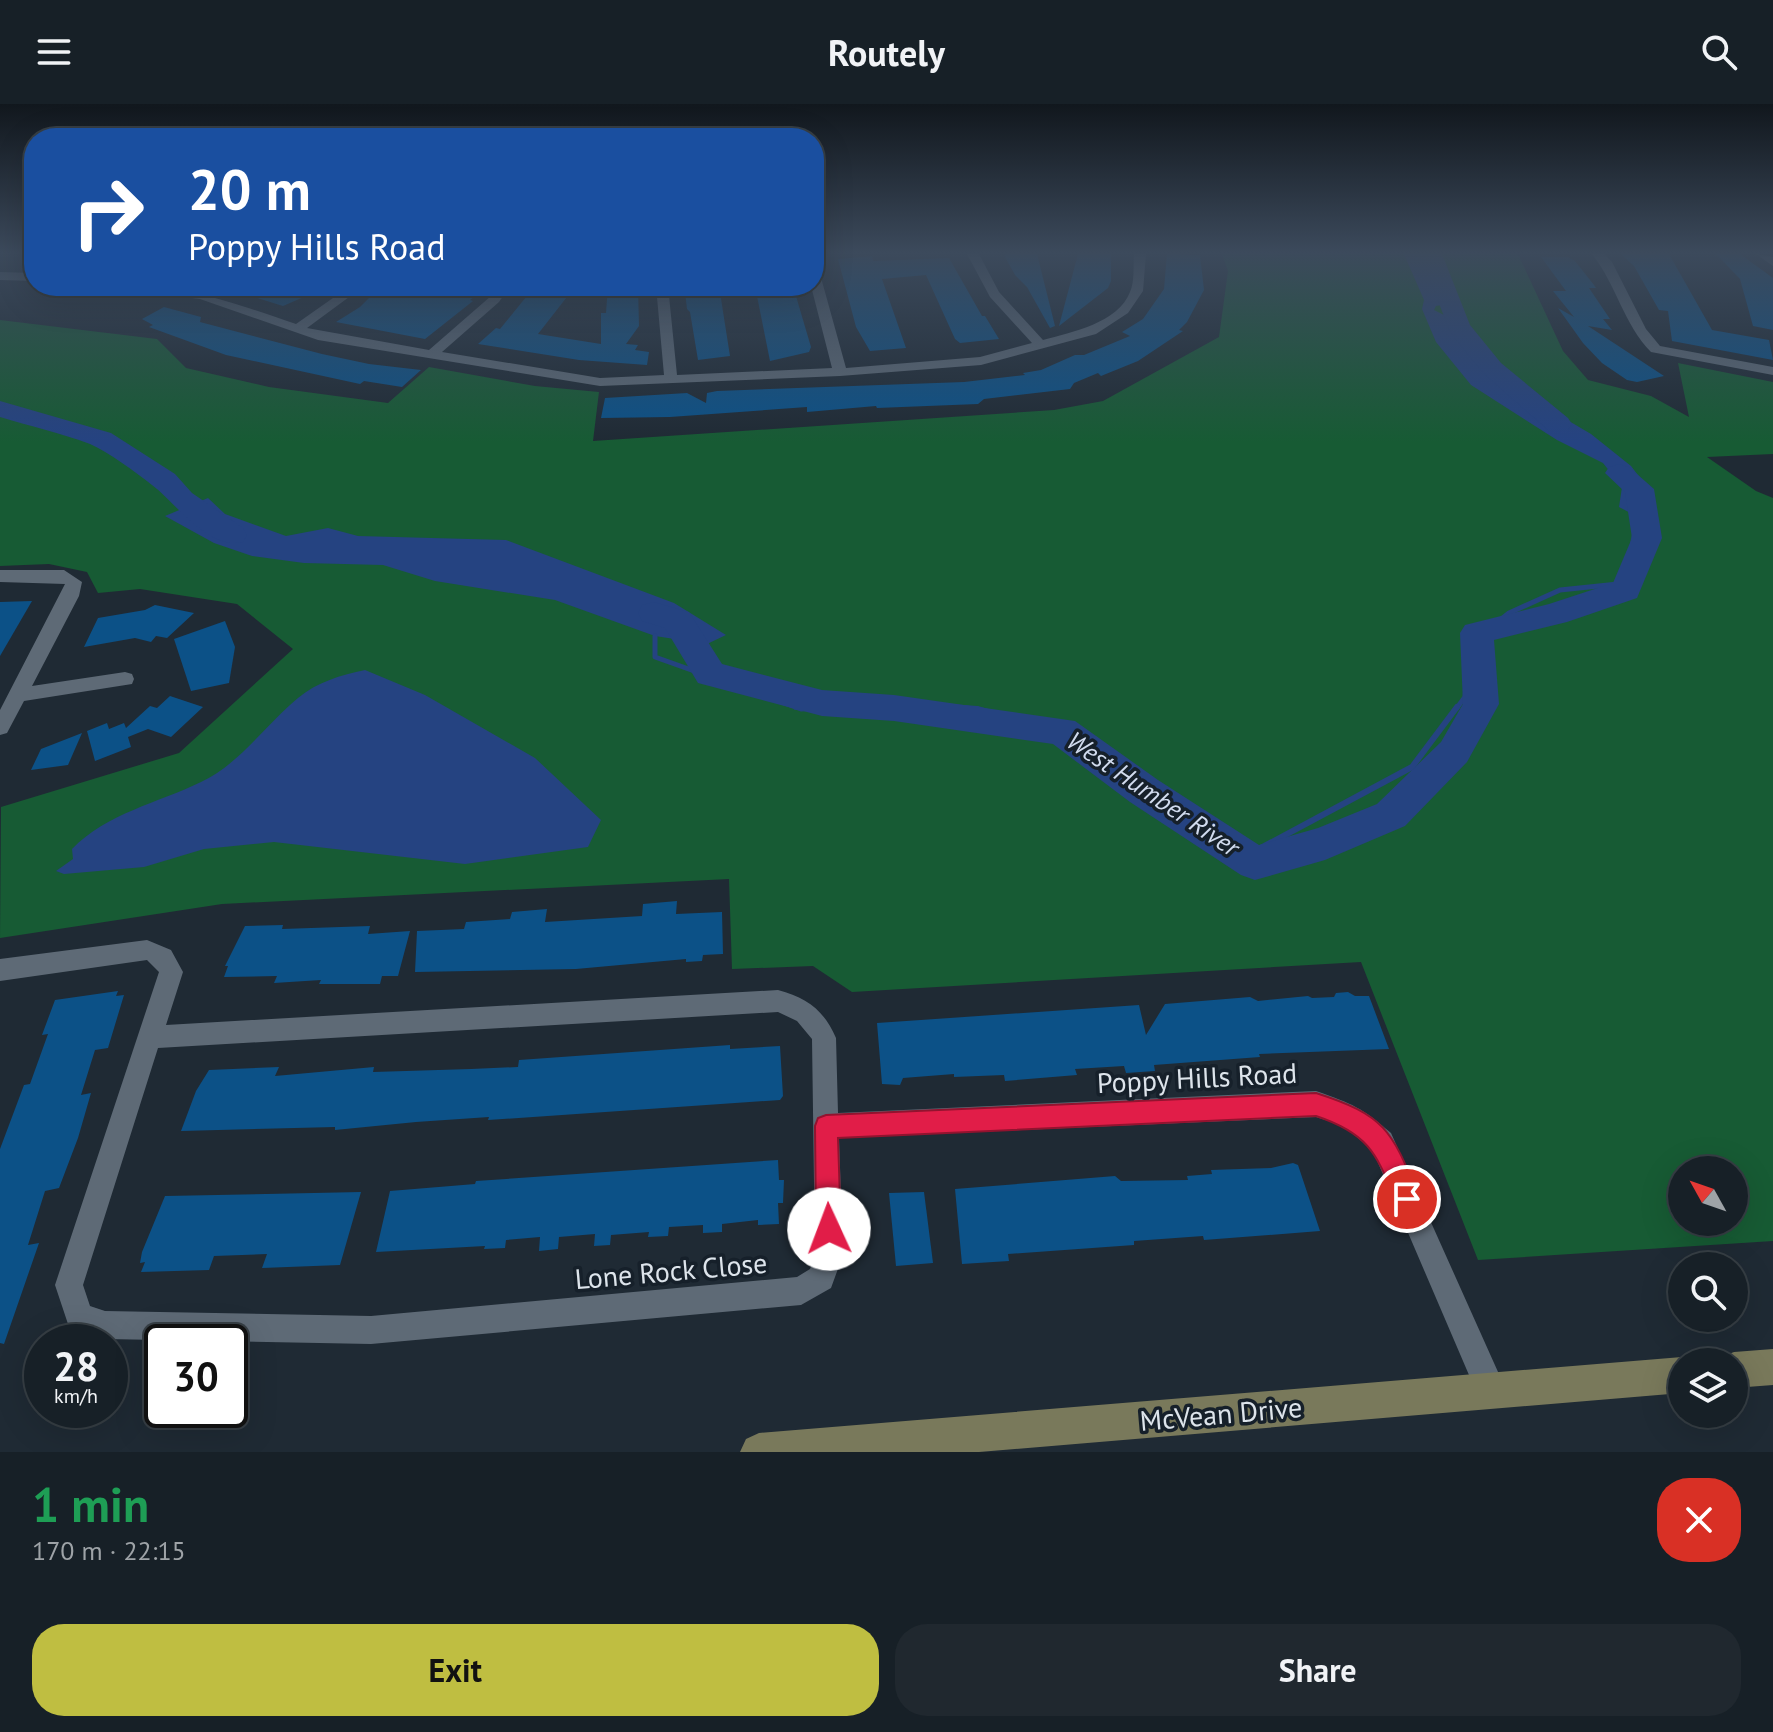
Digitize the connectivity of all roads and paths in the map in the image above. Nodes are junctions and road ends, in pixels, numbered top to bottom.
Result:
1 (262, 317) edge
2 (314, 317) edge
3 (474, 317) edge
4 (665, 317) edge
5 (825, 317) edge
6 (1013, 317) edge
7 (1113, 317) edge
8 (1636, 317) edge
9 (297, 329) junction
10 (1042, 346) junction
11 (432, 354) junction
12 (1773, 371) edge
13 (840, 372) junction
14 (671, 379) junction
15 (0, 576) edge
16 (125, 679) dead end
17 (17, 695) junction
18 (0, 728) edge
19 (0, 970) edge
20 (150, 1037) junction
21 (826, 1126) junction
22 (1773, 1367) edge
23 (1748, 1369) edge
24 (1668, 1376) edge
25 (1492, 1392) junction
26 (759, 1452) edge

1 - 9 street
2 - 9 street
3 - 11 street
4 - 14 street
5 - 13 street
6 - 10 street
7 - 10 street
8 - 12 street
9 - 11 street
10 - 13 street
11 - 14 street
13 - 14 street
15 - 17 street
16 - 17 street
17 - 18 street
19 - 20 street, Lone Rock Close
20 - 21 street, Lone Rock Close
20 - 21 street, Lone Rock Close
21 - 25 street, Poppy Hills Road
22 - 23 main road
24 - 25 main road, McVean Drive
25 - 26 main road, McVean Drive

